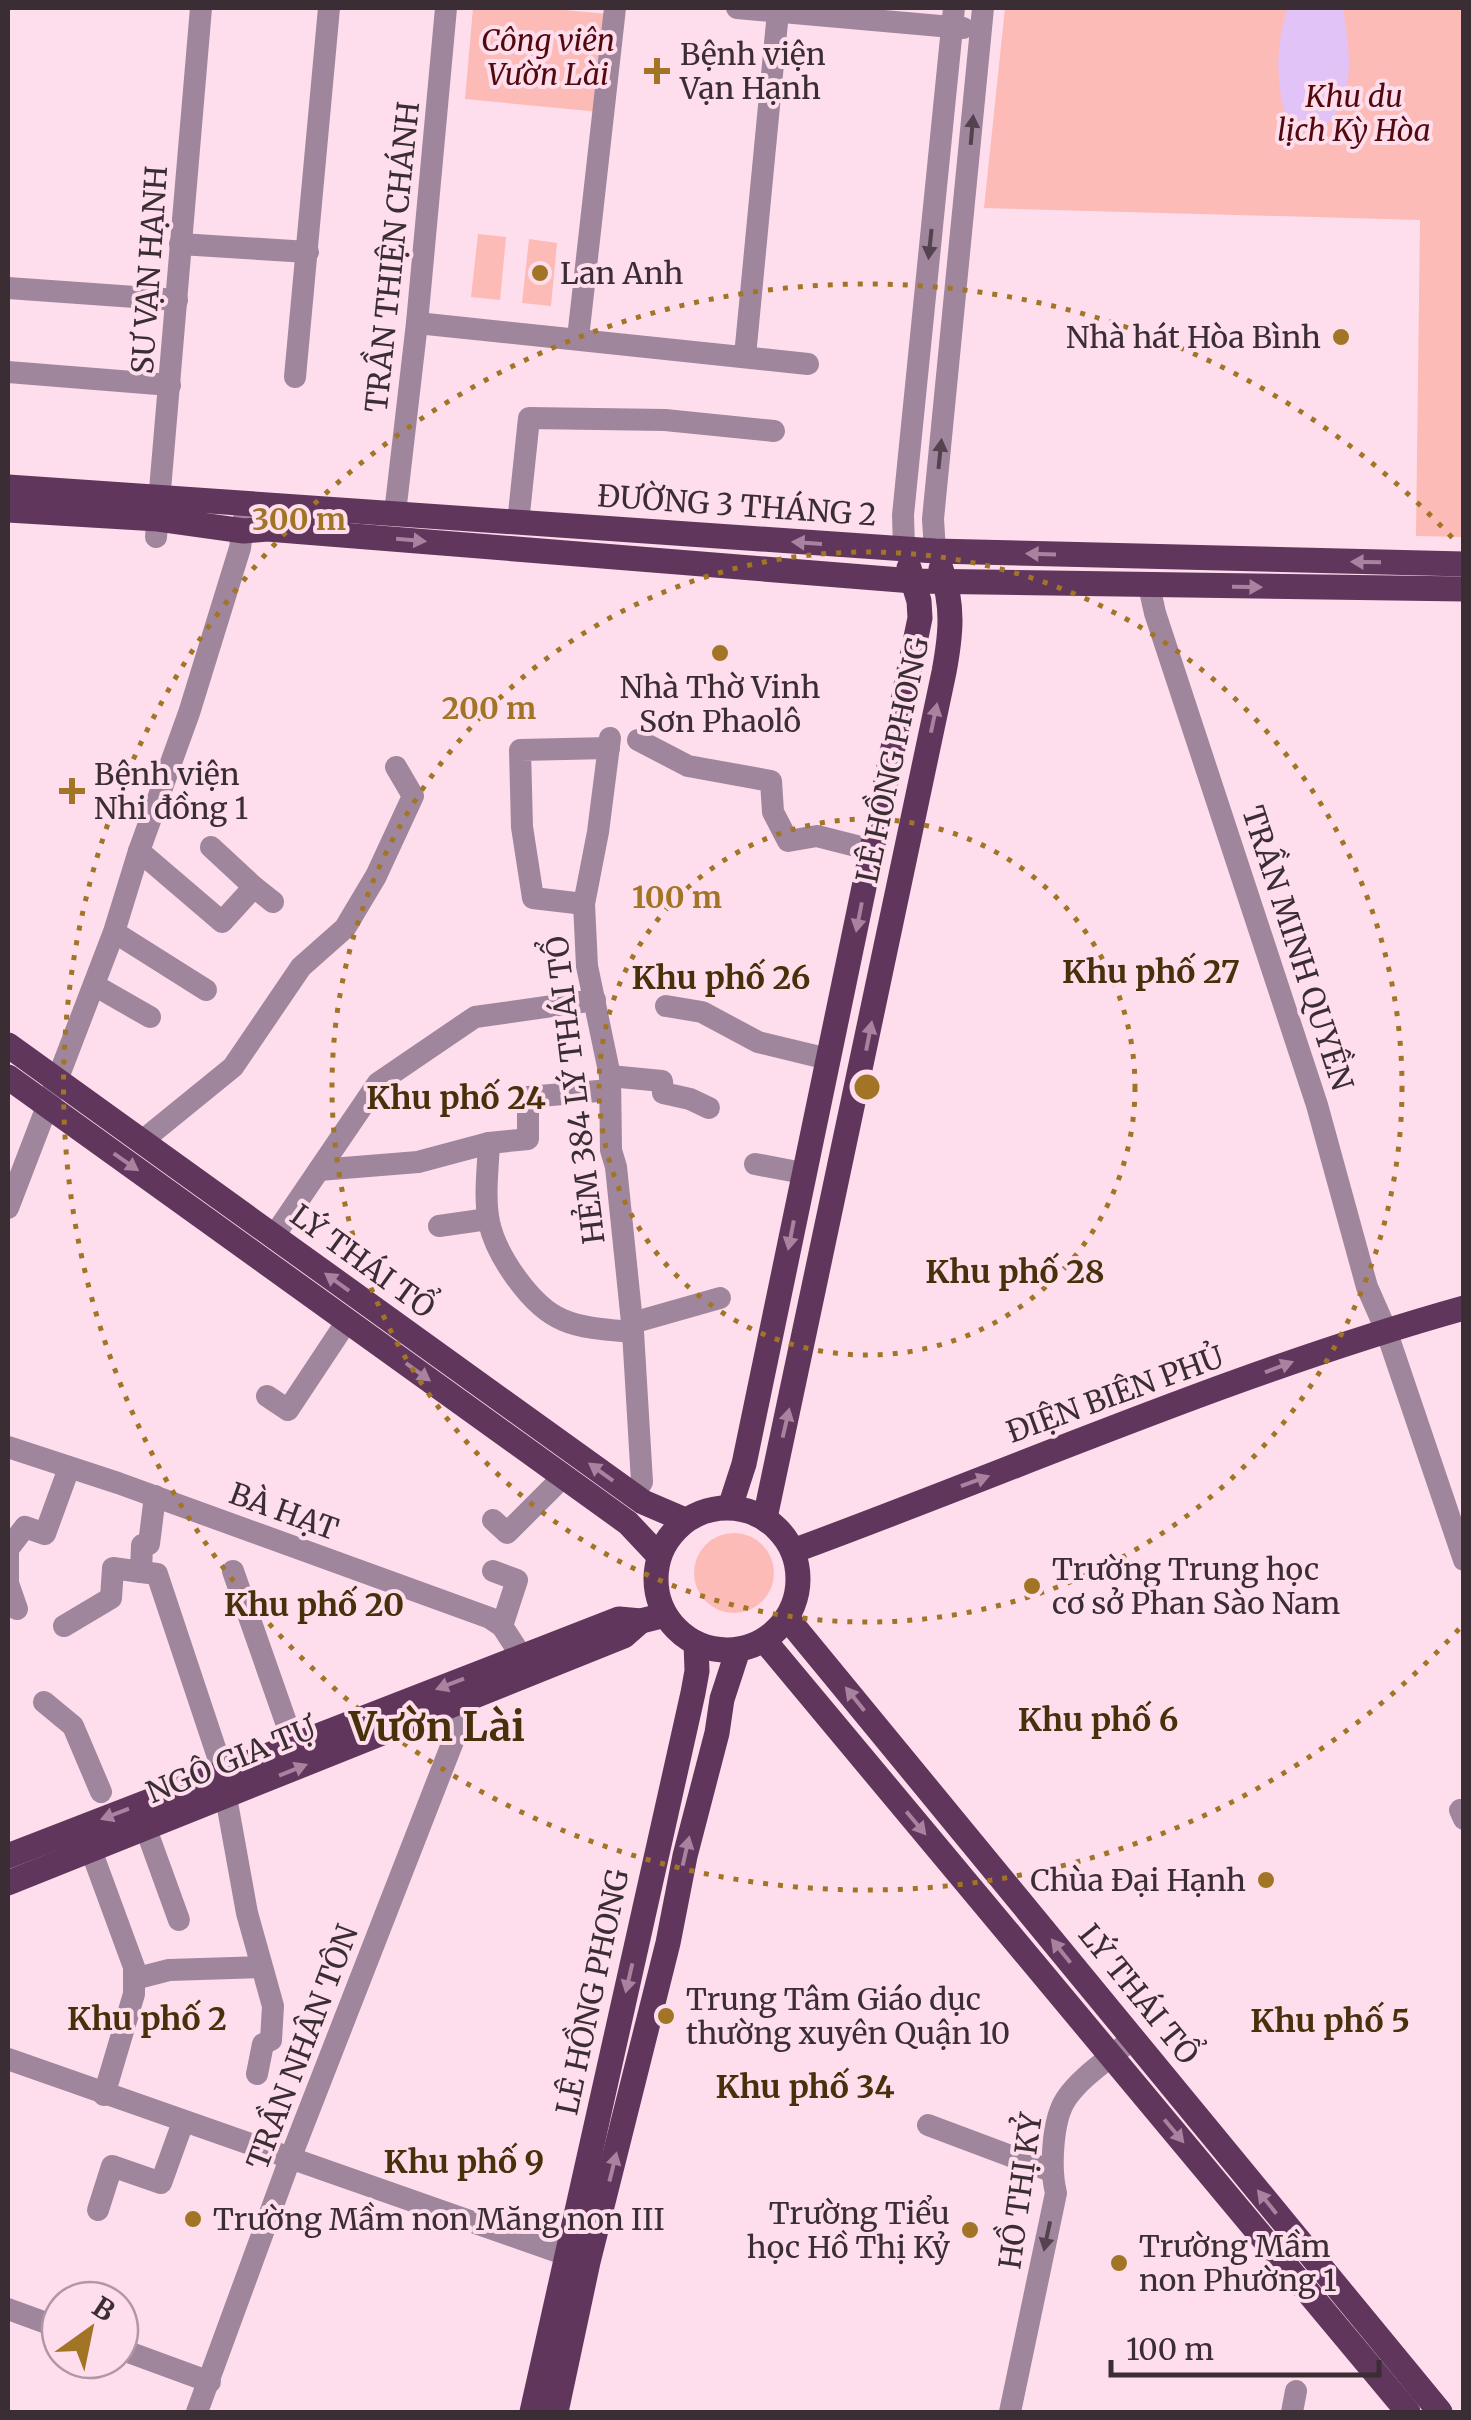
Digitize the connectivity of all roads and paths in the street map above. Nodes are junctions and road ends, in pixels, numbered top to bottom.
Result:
1 (201, 8) edge
2 (329, 8) edge
3 (446, 8) edge
4 (615, 8) edge
5 (737, 8) edge
6 (778, 12) junction
7 (843, 12) edge
8 (952, 17) edge
9 (982, 19) edge
10 (180, 244) junction
11 (308, 252) junction
12 (8, 288) edge
13 (177, 300) junction
14 (417, 323) junction
15 (578, 338) junction
16 (746, 356) junction
17 (808, 364) dead end
18 (8, 372) edge
19 (295, 377) dead end
20 (170, 385) junction
21 (774, 430) dead end
22 (8, 487) edge
23 (246, 505) junction
24 (8, 510) edge
25 (395, 512) junction
26 (158, 518) junction
27 (45, 520) junction
28 (518, 523) junction
29 (8, 526) edge
30 (244, 531) junction
31 (904, 549) junction
32 (935, 551) junction
33 (1464, 564) edge
34 (913, 581) junction
35 (946, 583) junction
36 (1150, 586) junction
37 (1464, 589) edge
38 (638, 740) dead end
39 (396, 767) dead end
40 (211, 847) dead end
41 (872, 850) junction
42 (139, 851) junction
43 (584, 904) junction
44 (114, 932) junction
45 (94, 985) junction
46 (206, 990) dead end
47 (594, 1000) junction
48 (666, 1006) dead end
49 (150, 1017) dead end
50 (8, 1044) edge
51 (828, 1059) junction
52 (8, 1077) edge
53 (55, 1078) junction
54 (610, 1083) junction
55 (46, 1106) junction
56 (709, 1108) dead end
57 (142, 1141) junction
58 (489, 1143) junction
59 (755, 1164) dead end
60 (319, 1170) junction
61 (804, 1173) junction
62 (8, 1208) edge
63 (488, 1220) junction
64 (439, 1226) dead end
65 (274, 1236) junction
66 (720, 1298) dead end
67 (1464, 1308) edge
68 (347, 1320) junction
69 (632, 1328) junction
70 (1386, 1330) junction
71 (267, 1396) dead end
72 (8, 1446) edge
73 (69, 1468) junction
74 (564, 1476) junction
75 (634, 1495) junction
76 (155, 1496) junction
77 (730, 1507) junction
78 (765, 1518) junction
79 (493, 1520) dead end
80 (685, 1520) junction
81 (8, 1549) edge
82 (793, 1551) junction
83 (659, 1556) junction
84 (1464, 1560) edge
85 (234, 1571) dead end
86 (493, 1571) dead end
87 (141, 1572) junction
88 (17, 1610) dead end
89 (653, 1618) junction
90 (787, 1618) junction
91 (64, 1626) dead end
92 (502, 1626) junction
93 (764, 1640) junction
94 (696, 1643) junction
95 (738, 1650) junction
96 (522, 1656) junction
97 (44, 1702) dead end
98 (462, 1702) junction
99 (294, 1745) junction
100 (225, 1784) junction
101 (101, 1792) dead end
102 (146, 1829) junction
103 (92, 1850) junction
104 (8, 1856) edge
105 (8, 1884) edge
106 (180, 1920) dead end
107 (261, 1967) junction
108 (134, 1979) junction
109 (1132, 2038) junction
110 (1111, 2056) junction
111 (8, 2059) edge
112 (257, 2074) dead end
113 (104, 2095) junction
114 (183, 2122) junction
115 (928, 2125) dead end
116 (290, 2159) junction
117 (1050, 2171) junction
118 (98, 2210) dead end
119 (576, 2259) junction
120 (8, 2309) edge
121 (40, 2321) edge
122 (140, 2356) edge
123 (210, 2382) junction
124 (197, 2412) edge
125 (532, 2412) edge
126 (556, 2412) edge
127 (1010, 2412) edge
128 (1408, 2412) edge
129 (1440, 2412) edge

1 - 10 street, SƯ VẠN HẠNH
2 - 11 street
3 - 14 street, TRẦN THIỆN CHÁNH
4 - 15 street
5 - 6 street
6 - 7 street
6 - 16 street
7 - 8 street
8 - 9 street
8 -> 31 street, LÊ HỒNG PHONG
32 -> 9 street, LÊ HỒNG PHONG
10 - 11 street
10 - 13 street, SƯ VẠN HẠNH
11 - 19 street
12 - 13 street
13 - 20 street, SƯ VẠN HẠNH
14 - 15 street
14 - 25 street, TRẦN THIỆN CHÁNH
15 - 16 street
16 - 17 street
18 - 20 street
20 - 26 street, SƯ VẠN HẠNH
21 - 28 street
22 - 26 main road, ĐƯỜNG 3 THÁNG 2
23 - 25 main road, ĐƯỜNG 3 THÁNG 2
23 - 26 main road, ĐƯỜNG 3 THÁNG 2
23 - 30 street
24 - 27 main road, ĐƯỜNG 3 THÁNG 2
25 - 28 main road, ĐƯỜNG 3 THÁNG 2
26 - 27 main road, ĐƯỜNG 3 THÁNG 2
26 - 30 main road, ĐƯỜNG 3 THÁNG 2
27 - 29 main road, ĐƯỜNG 3 THÁNG 2
31 -> 28 main road, ĐƯỜNG 3 THÁNG 2
30 -> 34 main road, ĐƯỜNG 3 THÁNG 2
30 - 42 street
31 - 32 main road, ĐƯỜNG 3 THÁNG 2
31 - 34 main road, LÊ HỒNG PHONG
33 -> 32 main road, ĐƯỜNG 3 THÁNG 2
32 - 35 main road, LÊ HỒNG PHONG
34 - 35 main road, ĐƯỜNG 3 THÁNG 2
34 - 41 main road, LÊ HỒNG PHONG
35 - 36 main road, ĐƯỜNG 3 THÁNG 2
78 -> 35 main road, LÊ HỒNG PHONG
36 -> 37 main road, ĐƯỜNG 3 THÁNG 2
36 - 70 street, TRẦN MINH QUYỀN
38 - 41 street
39 - 57 street
40 - 42 street
41 -> 51 main road, LÊ HỒNG PHONG
42 - 44 street
43 - 43 street, HẺM 384 LÝ THÁI TỔ
43 - 47 street, HẺM 384 LÝ THÁI TỔ
44 - 45 street
44 - 46 street
45 - 49 street
45 - 53 street
47 - 54 street, HẺM 384 LÝ THÁI TỔ
47 - 60 street
48 - 51 street
50 - 53 main road, LÝ THÁI TỔ
51 - 61 main road, LÊ HỒNG PHONG
52 - 55 main road, LÝ THÁI TỔ
53 - 55 street
53 - 57 main road, LÝ THÁI TỔ
54 - 56 street
54 - 58 street
54 - 69 street, HẺM 384 LÝ THÁI TỔ
55 - 62 street
55 -> 68 main road, LÝ THÁI TỔ
57 - 65 main road, LÝ THÁI TỔ
58 - 60 street
58 - 63 street
59 - 61 street
60 - 65 street
61 -> 77 main road, LÊ HỒNG PHONG
63 - 64 street
63 - 69 street
75 -> 65 main road, LÝ THÁI TỔ
66 - 69 street
67 - 70 main road, ĐIỆN BIÊN PHỦ
68 - 71 street
68 -> 74 main road, LÝ THÁI TỔ
69 - 75 street, HẺM 384 LÝ THÁI TỔ
82 -> 70 main road, ĐIỆN BIÊN PHỦ
70 - 84 street, TRẦN MINH QUYỀN
72 - 73 street, BÀ HẠT
73 - 76 street, BÀ HẠT
73 - 81 street
74 - 79 street
74 - 83 main road, LÝ THÁI TỔ
75 - 80 main road, LÝ THÁI TỔ
76 - 87 street
76 - 92 street, BÀ HẠT
77 - 78 main road
77 - 80 main road
78 - 82 main road
80 - 83 main road
81 - 88 street
82 - 90 main road
83 - 89 main road
85 - 99 street
86 - 92 street
87 - 91 street
87 - 100 street
89 - 94 main road
89 - 96 main road, NGÔ GIA TỰ
89 - 98 main road, NGÔ GIA TỰ
90 - 93 main road
109 -> 90 main road, LÝ THÁI TỔ
92 - 96 street
93 - 95 main road
93 -> 110 main road, LÝ THÁI TỔ
94 - 95 main road
94 -> 119 main road, LÊ HỒNG PHONG
119 -> 95 main road, LÊ HỒNG PHONG
96 -> 99 main road, NGÔ GIA TỰ
97 - 101 street
100 -> 98 main road, NGÔ GIA TỰ
98 - 116 street, TRẦN NHÂN TÔN
99 - 100 main road, NGÔ GIA TỰ
100 - 102 main road, NGÔ GIA TỰ
100 -> 104 main road, NGÔ GIA TỰ
100 - 107 street
102 - 103 main road, NGÔ GIA TỰ
102 - 106 street
103 - 105 main road, NGÔ GIA TỰ
103 - 108 street
107 - 108 street
107 - 112 street
108 - 113 street
109 - 110 street, HỒ THỊ KỶ
129 -> 109 main road, LÝ THÁI TỔ
110 - 117 street, HỒ THỊ KỶ
110 -> 128 main road, LÝ THÁI TỔ
111 - 113 street
113 - 114 street
114 - 116 street
114 - 118 street
115 - 117 street
116 - 119 street
116 - 123 street, TRẦN NHÂN TÔN
117 -> 127 street, HỒ THỊ KỶ
119 - 125 main road, LÊ HỒNG PHONG
119 - 126 main road, LÊ HỒNG PHONG
120 - 121 street
122 - 123 street
123 - 124 street, TRẦN NHÂN TÔN

